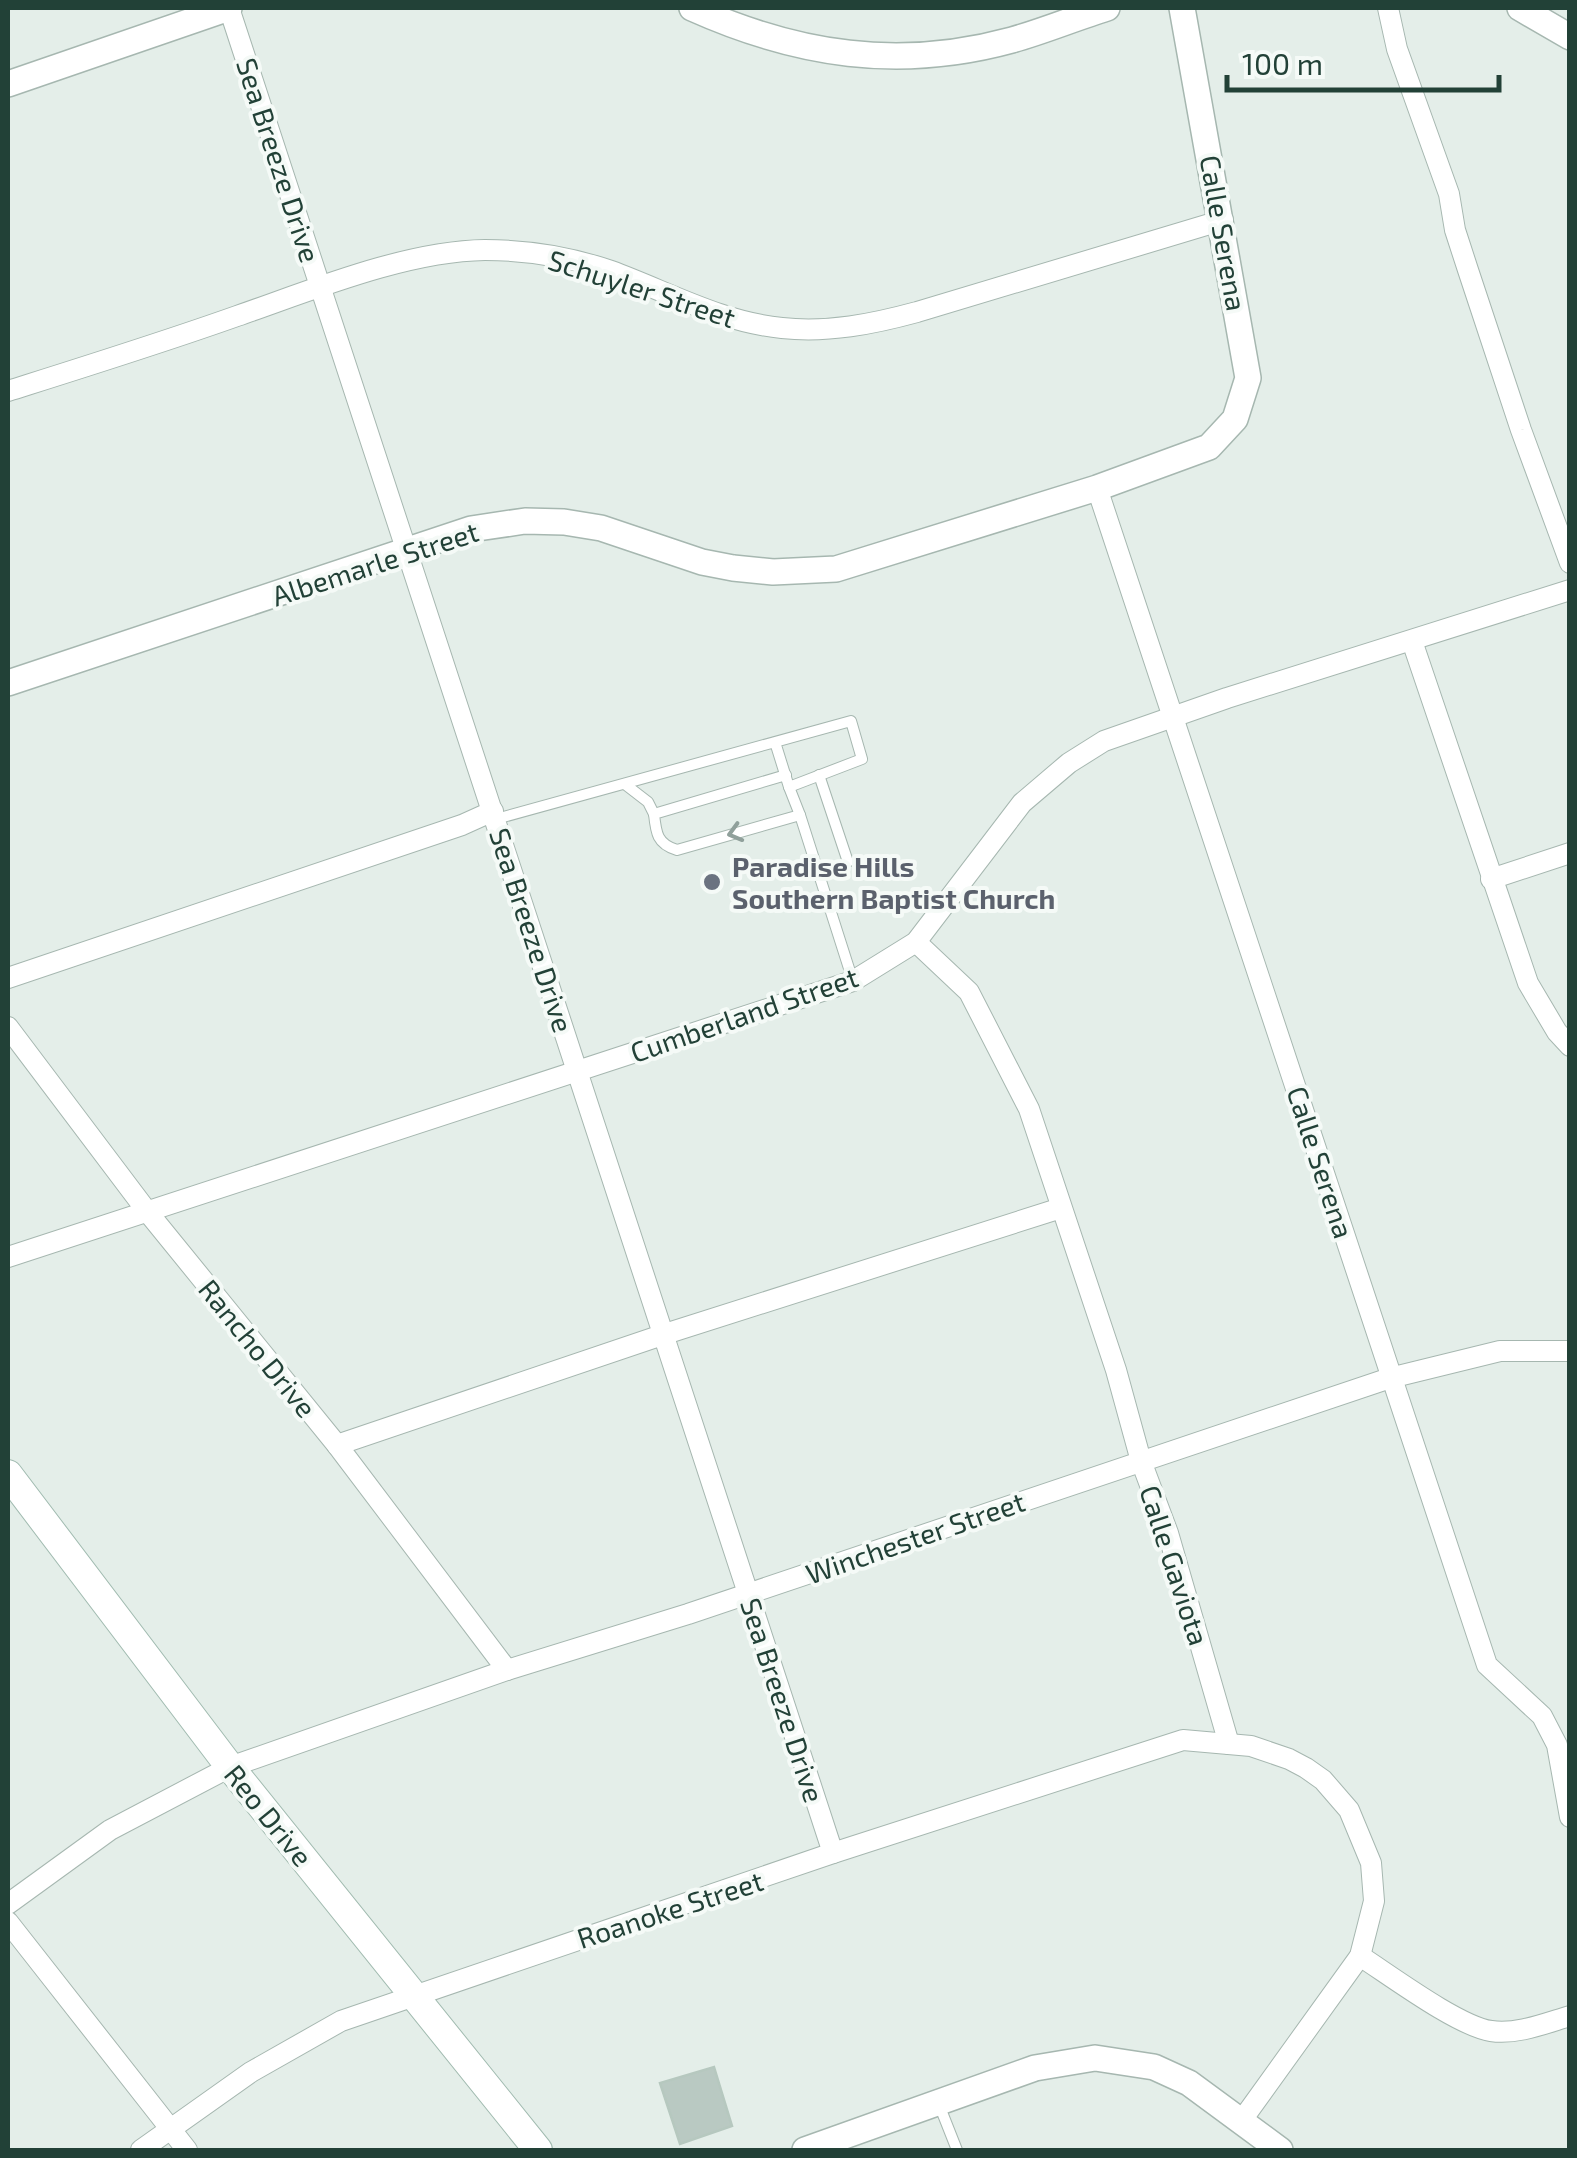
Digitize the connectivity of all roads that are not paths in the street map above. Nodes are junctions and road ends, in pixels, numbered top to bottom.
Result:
1 (229, 8) edge
2 (692, 8) edge
3 (1106, 8) edge
4 (1182, 8) edge
5 (1388, 8) edge
6 (1520, 8) edge
7 (1570, 37) edge
8 (8, 84) edge
9 (1222, 220) junction
10 (321, 287) junction
11 (8, 392) edge
12 (1208, 447) joint
13 (1097, 488) junction
14 (406, 548) junction
15 (1570, 564) edge
16 (1570, 590) edge
17 (1412, 641) junction
18 (8, 683) edge
19 (1173, 716) junction
20 (776, 742) junction
21 (820, 775) junction
22 (788, 781) junction
23 (626, 785) junction
24 (654, 814) junction
25 (494, 815) junction
26 (800, 815) junction
27 (1570, 852) edge
28 (848, 862) dead end
29 (1491, 879) junction
30 (916, 942) junction
31 (8, 978) edge
32 (853, 981) junction
33 (8, 1027) edge
34 (1570, 1046) edge
35 (577, 1069) junction
36 (1062, 1208) junction
37 (146, 1210) junction
38 (8, 1256) edge
39 (665, 1334) junction
40 (1570, 1351) edge
41 (1390, 1378) junction
42 (337, 1445) junction
43 (1141, 1461) junction
44 (8, 1474) edge
45 (748, 1593) junction
46 (507, 1670) junction
47 (1229, 1744) junction
48 (230, 1768) junction
49 (1570, 1817) edge
50 (834, 1853) junction
51 (8, 1904) edge
52 (8, 1922) edge
53 (1360, 1956) junction
54 (414, 1996) junction
55 (1570, 2016) edge
56 (938, 2101) junction
57 (1242, 2120) junction
58 (170, 2129) junction
59 (141, 2150) edge
60 (186, 2150) edge
61 (538, 2150) edge
62 (805, 2150) edge
63 (957, 2150) edge
64 (1280, 2150) edge

1 - 8 street
1 - 10 street, Sea Breeze Drive
2 - 3 street
4 - 9 street, Calle Serena
5 - 15 street
6 - 7 street
9 - 10 street, Schuyler Street
9 - 12 street, Calle Serena
10 - 11 street, Schuyler Street
10 - 14 street, Sea Breeze Drive
12 - 13 street, Albemarle Street
13 - 14 street, Albemarle Street
13 - 19 street, Calle Serena
14 - 18 street, Albemarle Street
14 - 25 street, Sea Breeze Drive
16 - 17 street, Cumberland Street
17 - 19 street, Cumberland Street
17 - 29 street
19 - 30 street, Cumberland Street
19 - 41 street, Calle Serena
20 - 21 lane
20 - 22 lane
20 - 23 lane
21 - 22 lane
21 - 28 lane
22 - 24 lane
22 - 26 lane
23 - 24 lane
23 - 25 lane
26 -> 24 lane
25 - 31 street
25 - 35 street, Sea Breeze Drive
26 - 32 lane
27 - 29 street
29 - 34 street
30 - 32 street, Cumberland Street
30 - 36 street, Calle Gaviota
32 - 35 street, Cumberland Street
33 - 37 street, Rancho Drive
35 - 37 street, Cumberland Street
35 - 39 street, Sea Breeze Drive
36 - 39 street
36 - 43 street, Calle Gaviota
37 - 38 street, Cumberland Street
37 - 42 street, Rancho Drive
39 - 42 street
39 - 45 street, Sea Breeze Drive
40 - 41 street, Winchester Street
41 - 43 street, Winchester Street
41 - 49 street, Calle Serena
42 - 46 street, Rancho Drive
43 - 45 street, Winchester Street
43 - 47 street, Calle Gaviota
44 - 48 main road, Reo Drive
45 - 46 street, Winchester Street
45 - 50 street, Sea Breeze Drive
46 - 48 street, Winchester Street
47 - 50 street, Roanoke Street
47 - 53 street
48 - 51 street, Winchester Street
48 - 54 main road, Reo Drive
50 - 54 street, Roanoke Street
52 - 58 street
53 - 55 street
53 - 57 street
54 - 58 street, Roanoke Street
54 - 61 main road, Reo Drive
56 - 57 street
56 - 62 street
56 - 63 lane
57 - 64 street
58 - 59 street, Roanoke Street
58 - 60 street

